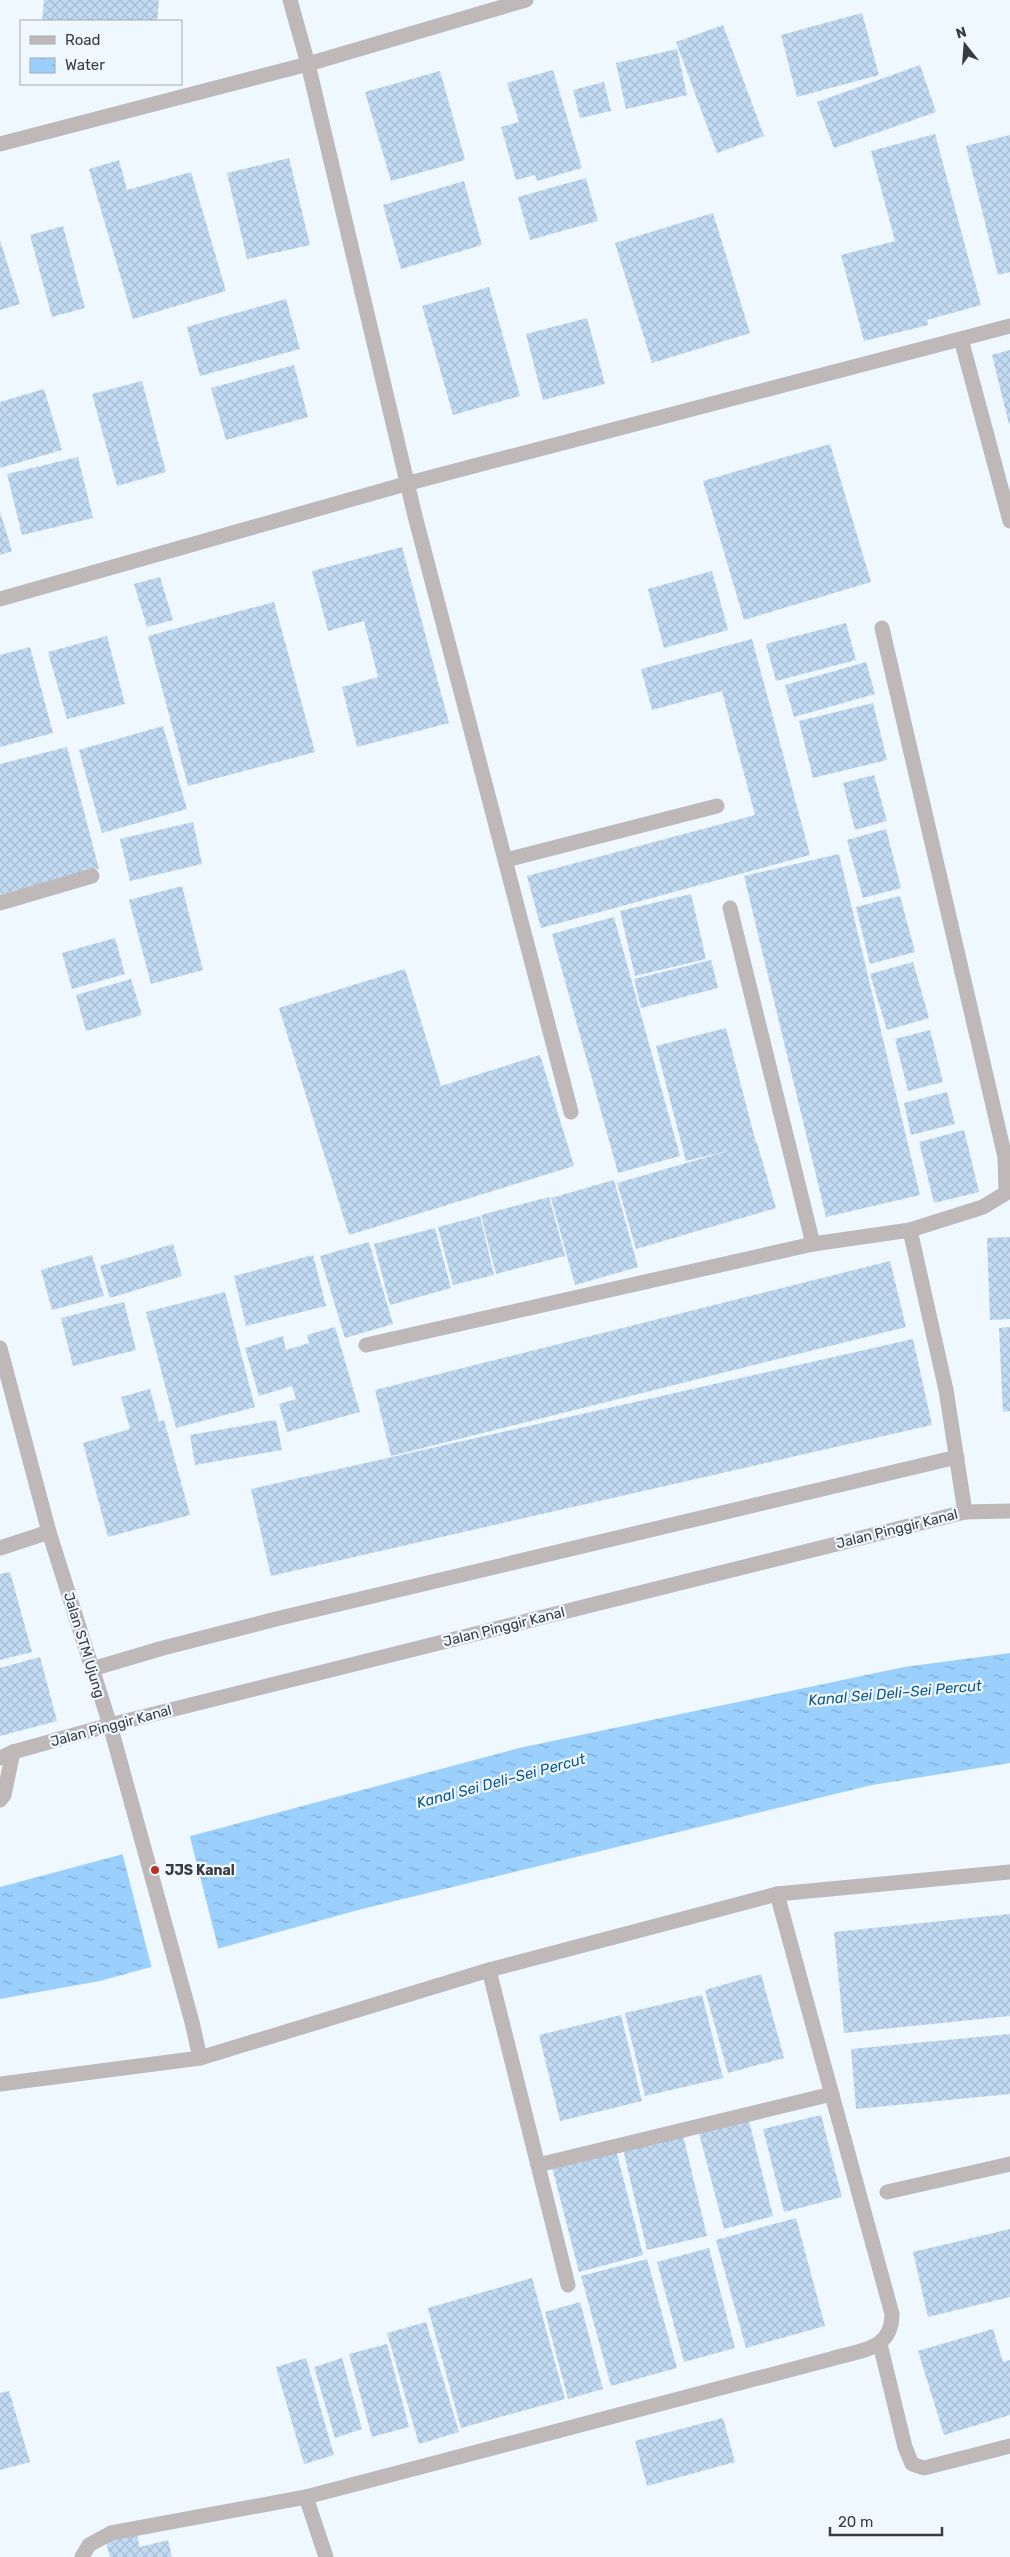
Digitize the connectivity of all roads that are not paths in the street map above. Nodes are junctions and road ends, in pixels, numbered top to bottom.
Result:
1 (290, 0) edge
2 (526, 0) edge
3 (308, 64) junction
4 (0, 144) edge
5 (1010, 326) edge
6 (962, 339) junction
7 (408, 483) junction
8 (1010, 521) edge
9 (0, 599) edge
10 (882, 628) dead end
11 (717, 806) dead end
12 (506, 860) junction
13 (92, 876) dead end
14 (0, 903) edge
15 (730, 908) dead end
16 (571, 1112) dead end
17 (1008, 1193) edge
18 (910, 1230) junction
19 (813, 1244) junction
20 (366, 1345) dead end
21 (0, 1348) edge
22 (957, 1458) junction
23 (1010, 1511) edge
24 (965, 1512) junction
25 (49, 1532) junction
26 (0, 1548) edge
27 (92, 1669) junction
28 (110, 1726) junction
29 (6, 1755) edge
30 (0, 1800) edge
31 (1010, 1872) edge
32 (777, 1894) junction
33 (489, 1970) junction
34 (200, 2058) junction
35 (0, 2084) edge
36 (832, 2094) junction
37 (1010, 2164) edge
38 (538, 2165) junction
39 (887, 2192) dead end
40 (568, 2285) dead end
41 (880, 2344) junction
42 (1010, 2446) edge
43 (306, 2497) junction
44 (82, 2557) edge
45 (326, 2557) edge

1 - 3 street
2 - 3 street
3 - 4 street
3 - 7 street
5 - 6 street
6 - 7 street
6 - 8 street
7 - 9 street
7 - 12 street
10 - 17 street
11 - 12 street
12 - 16 street
13 - 14 street
15 - 19 street
17 - 18 street
18 - 19 street
18 - 22 street
19 - 20 street
21 - 25 street, Jalan STM Ujung
22 - 24 street
22 - 27 street
23 - 24 street, Jalan Pinggir Kanal
24 - 28 street, Jalan Pinggir Kanal
25 - 26 street
25 - 27 street, Jalan STM Ujung
27 - 28 street, Jalan STM Ujung
28 - 29 street, Jalan Pinggir Kanal
28 - 34 street, Jalan STM Ujung
29 - 30 street
31 - 32 street
32 - 33 street
32 - 36 street
33 - 34 street
33 - 38 street
34 - 35 street
36 - 38 street
36 - 41 street
37 - 39 street
38 - 40 street
41 - 42 street
41 - 43 street
43 - 44 street
43 - 45 street

